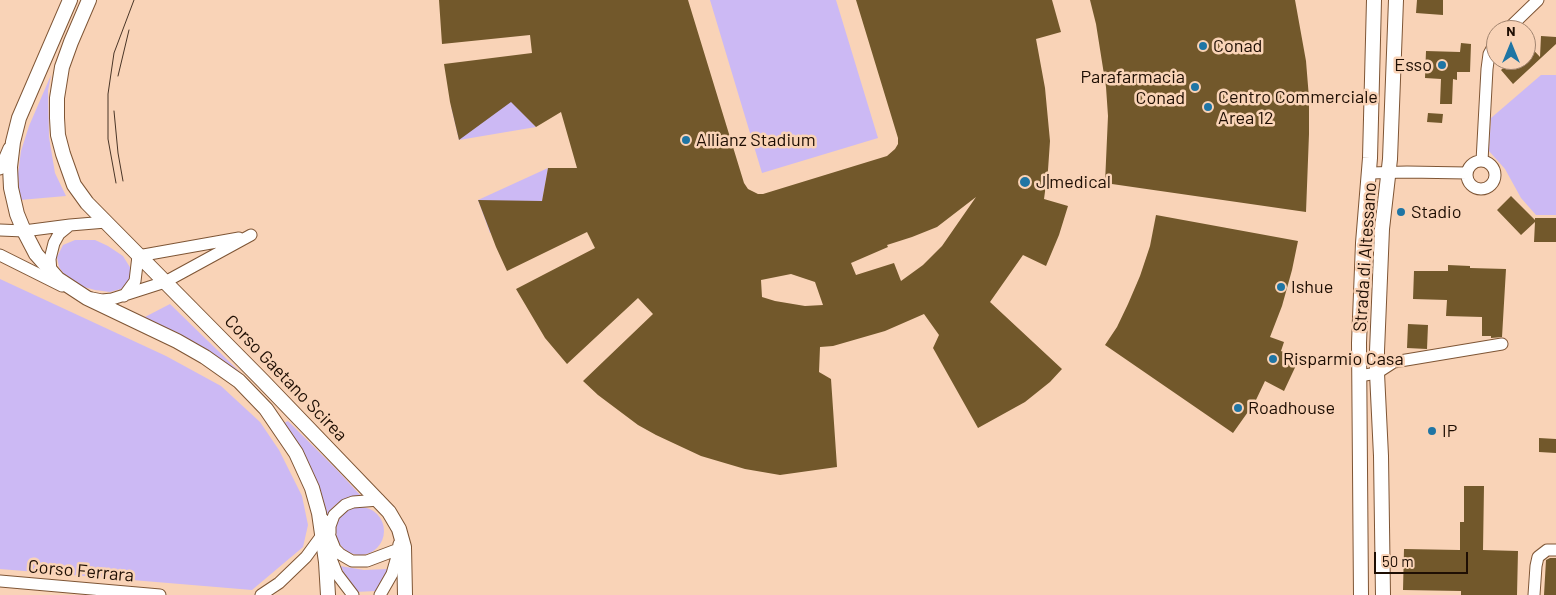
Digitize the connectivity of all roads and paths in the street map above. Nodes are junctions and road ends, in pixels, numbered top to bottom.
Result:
1 (70, 0) edge
2 (89, 0) edge
3 (1374, 0) edge
4 (1396, 0) edge
5 (1538, 0) edge
6 (1517, 20) edge
7 (1487, 70) edge
8 (13, 140) junction
9 (1482, 161) junction
10 (0, 169) edge
11 (1370, 173) junction
12 (1389, 173) junction
13 (1467, 173) junction
14 (106, 222) junction
15 (70, 225) junction
16 (0, 230) edge
17 (24, 232) junction
18 (0, 255) edge
19 (138, 256) junction
20 (51, 272) junction
21 (165, 282) junction
22 (124, 296) junction
23 (87, 298) junction
24 (1502, 344) dead end
25 (1377, 373) junction
26 (1359, 376) junction
27 (379, 500) junction
28 (327, 530) junction
29 (401, 543) junction
30 (1556, 550) edge
31 (329, 552) junction
32 (328, 575) junction
33 (0, 582) edge
34 (160, 595) edge
35 (261, 595) edge
36 (328, 595) edge
37 (353, 595) edge
38 (380, 595) edge
39 (405, 595) edge
40 (1361, 595) edge
41 (1383, 595) edge
42 (1534, 595) edge

1 - 8 street, Corso Gaetano Scirea
2 - 14 street, Corso Gaetano Scirea
3 - 11 street, Strada di Altessano
4 - 12 street, Strada di Altessano
5 - 6 street
7 - 9 street
8 - 10 street
8 - 17 street, Corso Gaetano Scirea
9 - 13 street
9 - 13 street
11 - 12 street, Strada di Altessano
11 - 26 street, Strada di Altessano
12 - 13 street, Strada di Altessano
12 - 25 street, Strada di Altessano
14 - 15 street
14 - 19 street, Corso Gaetano Scirea
15 - 17 street
15 - 20 street
16 - 17 street
17 - 20 street, Corso Gaetano Scirea
18 - 23 street
19 - 21 street, Corso Gaetano Scirea
19 - 21 street
19 - 22 street
20 - 23 street, Corso Gaetano Scirea
21 - 22 street
21 - 27 street, Corso Gaetano Scirea
22 - 23 street
23 - 28 street, Corso Gaetano Scirea
24 - 25 street
25 - 26 street
25 - 41 street, Strada di Altessano
26 - 40 street, Strada di Altessano
27 - 28 street
27 - 29 street, Corso Gaetano Scirea
28 - 29 street, Corso Gaetano Scirea
28 - 31 street, Corso Gaetano Scirea
28 - 32 street, Corso Gaetano Scirea
28 - 35 street
29 - 38 street
29 - 39 street, Corso Gaetano Scirea
30 - 42 street
31 - 32 street, Corso Gaetano Scirea
31 - 37 street, Corso Gaetano Scirea
32 - 36 street, Corso Gaetano Scirea
33 - 34 street, Corso Ferrara

